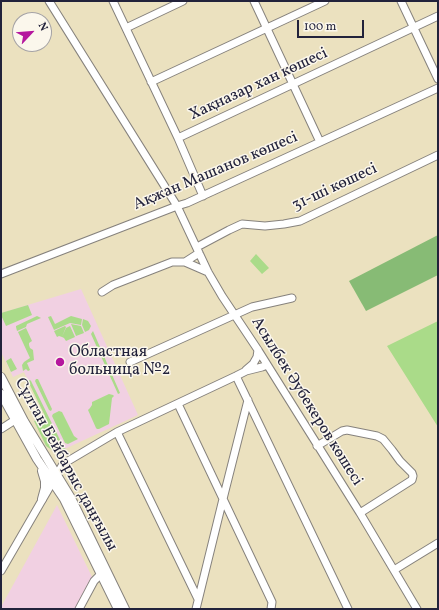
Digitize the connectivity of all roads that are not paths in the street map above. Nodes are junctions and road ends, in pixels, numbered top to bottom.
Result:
1 (49, 1) edge
2 (113, 1) edge
3 (183, 1) edge
4 (254, 1) edge
5 (325, 1) edge
6 (401, 1) edge
7 (438, 16) edge
8 (126, 28) junction
9 (267, 28) junction
10 (414, 28) junction
11 (438, 79) edge
12 (151, 82) junction
13 (293, 84) junction
14 (438, 88) edge
15 (178, 138) junction
16 (320, 142) junction
17 (438, 155) edge
18 (203, 196) junction
19 (177, 206) junction
20 (198, 250) junction
21 (185, 262) junction
22 (208, 272) junction
23 (1, 274) edge
24 (102, 292) dead end
25 (292, 298) dead end
26 (235, 315) junction
27 (258, 350) junction
28 (130, 362) dead end
29 (267, 365) junction
30 (246, 371) junction
31 (236, 376) junction
32 (1, 377) edge
33 (1, 394) edge
34 (248, 400) junction
35 (178, 404) junction
36 (15, 420) junction
37 (1, 429) edge
38 (117, 432) junction
39 (318, 446) junction
40 (37, 459) junction
41 (55, 478) junction
42 (42, 499) junction
43 (223, 499) junction
44 (360, 514) junction
45 (438, 542) edge
46 (394, 570) junction
47 (1, 571) edge
48 (101, 574) junction
49 (198, 599) junction
50 (79, 609) edge
51 (118, 609) edge
52 (125, 609) edge
53 (196, 609) edge
54 (271, 609) edge
55 (348, 609) edge
56 (417, 609) edge

1 - 19 street, Асылбек Әубекеров көшесі
2 - 8 street
3 - 8 street
4 - 9 street
5 - 9 street
6 - 10 street
7 - 10 street, Хақназар хан көшесі
8 - 12 street
9 - 12 street
9 - 13 street
10 - 11 street
10 - 13 street, Хақназар хан көшесі
12 - 15 street
13 - 15 street, Хақназар хан көшесі
13 - 16 street
14 - 16 street, Ақжан Машанов көшесі
15 - 18 street
16 - 18 street, Ақжан Машанов көшесі
17 - 20 street, 31-ші көшесі
18 - 19 street, Ақжан Машанов көшесі
19 - 20 street, Асылбек Әубекеров көшесі
19 - 23 street, Ақжан Машанов көшесі
20 - 21 street, 31-ші көшесі
20 - 22 street, Асылбек Әубекеров көшесі
21 - 22 street
21 - 24 street
22 - 26 street, Асылбек Әубекеров көшесі
25 - 26 street
26 - 27 street, Асылбек Әубекеров көшесі
26 - 28 street
27 - 29 street, Асылбек Әубекеров көшесі
27 - 30 street
29 - 30 street
29 - 39 street, Асылбек Әубекеров көшесі
30 - 31 street
31 - 34 street
31 - 35 street
32 - 41 main road, Сұлтан Бейбарыс даңғылы
33 - 36 main road, Сұлтан Бейбарыс даңғылы
34 - 43 street
34 - 55 street
35 - 38 street
35 - 43 street
36 - 37 street
36 - 40 main road, Сұлтан Бейбарыс даңғылы
38 - 41 street
38 - 49 street
39 - 44 street, Асылбек Әубекеров көшесі
39 - 44 street
40 - 41 main road, Сұлтан Бейбарыс даңғылы
40 - 42 main road
41 - 42 street
41 - 48 main road, Сұлтан Бейбарыс даңғылы
41 - 52 main road, Сұлтан Бейбарыс даңғылы
42 - 47 street
43 - 49 street
43 - 54 street
44 - 46 street, Асылбек Әубекеров көшесі
45 - 46 street
46 - 56 street, Асылбек Әубекеров көшесі
48 - 50 street
48 - 51 main road, Сұлтан Бейбарыс даңғылы
49 - 53 street

